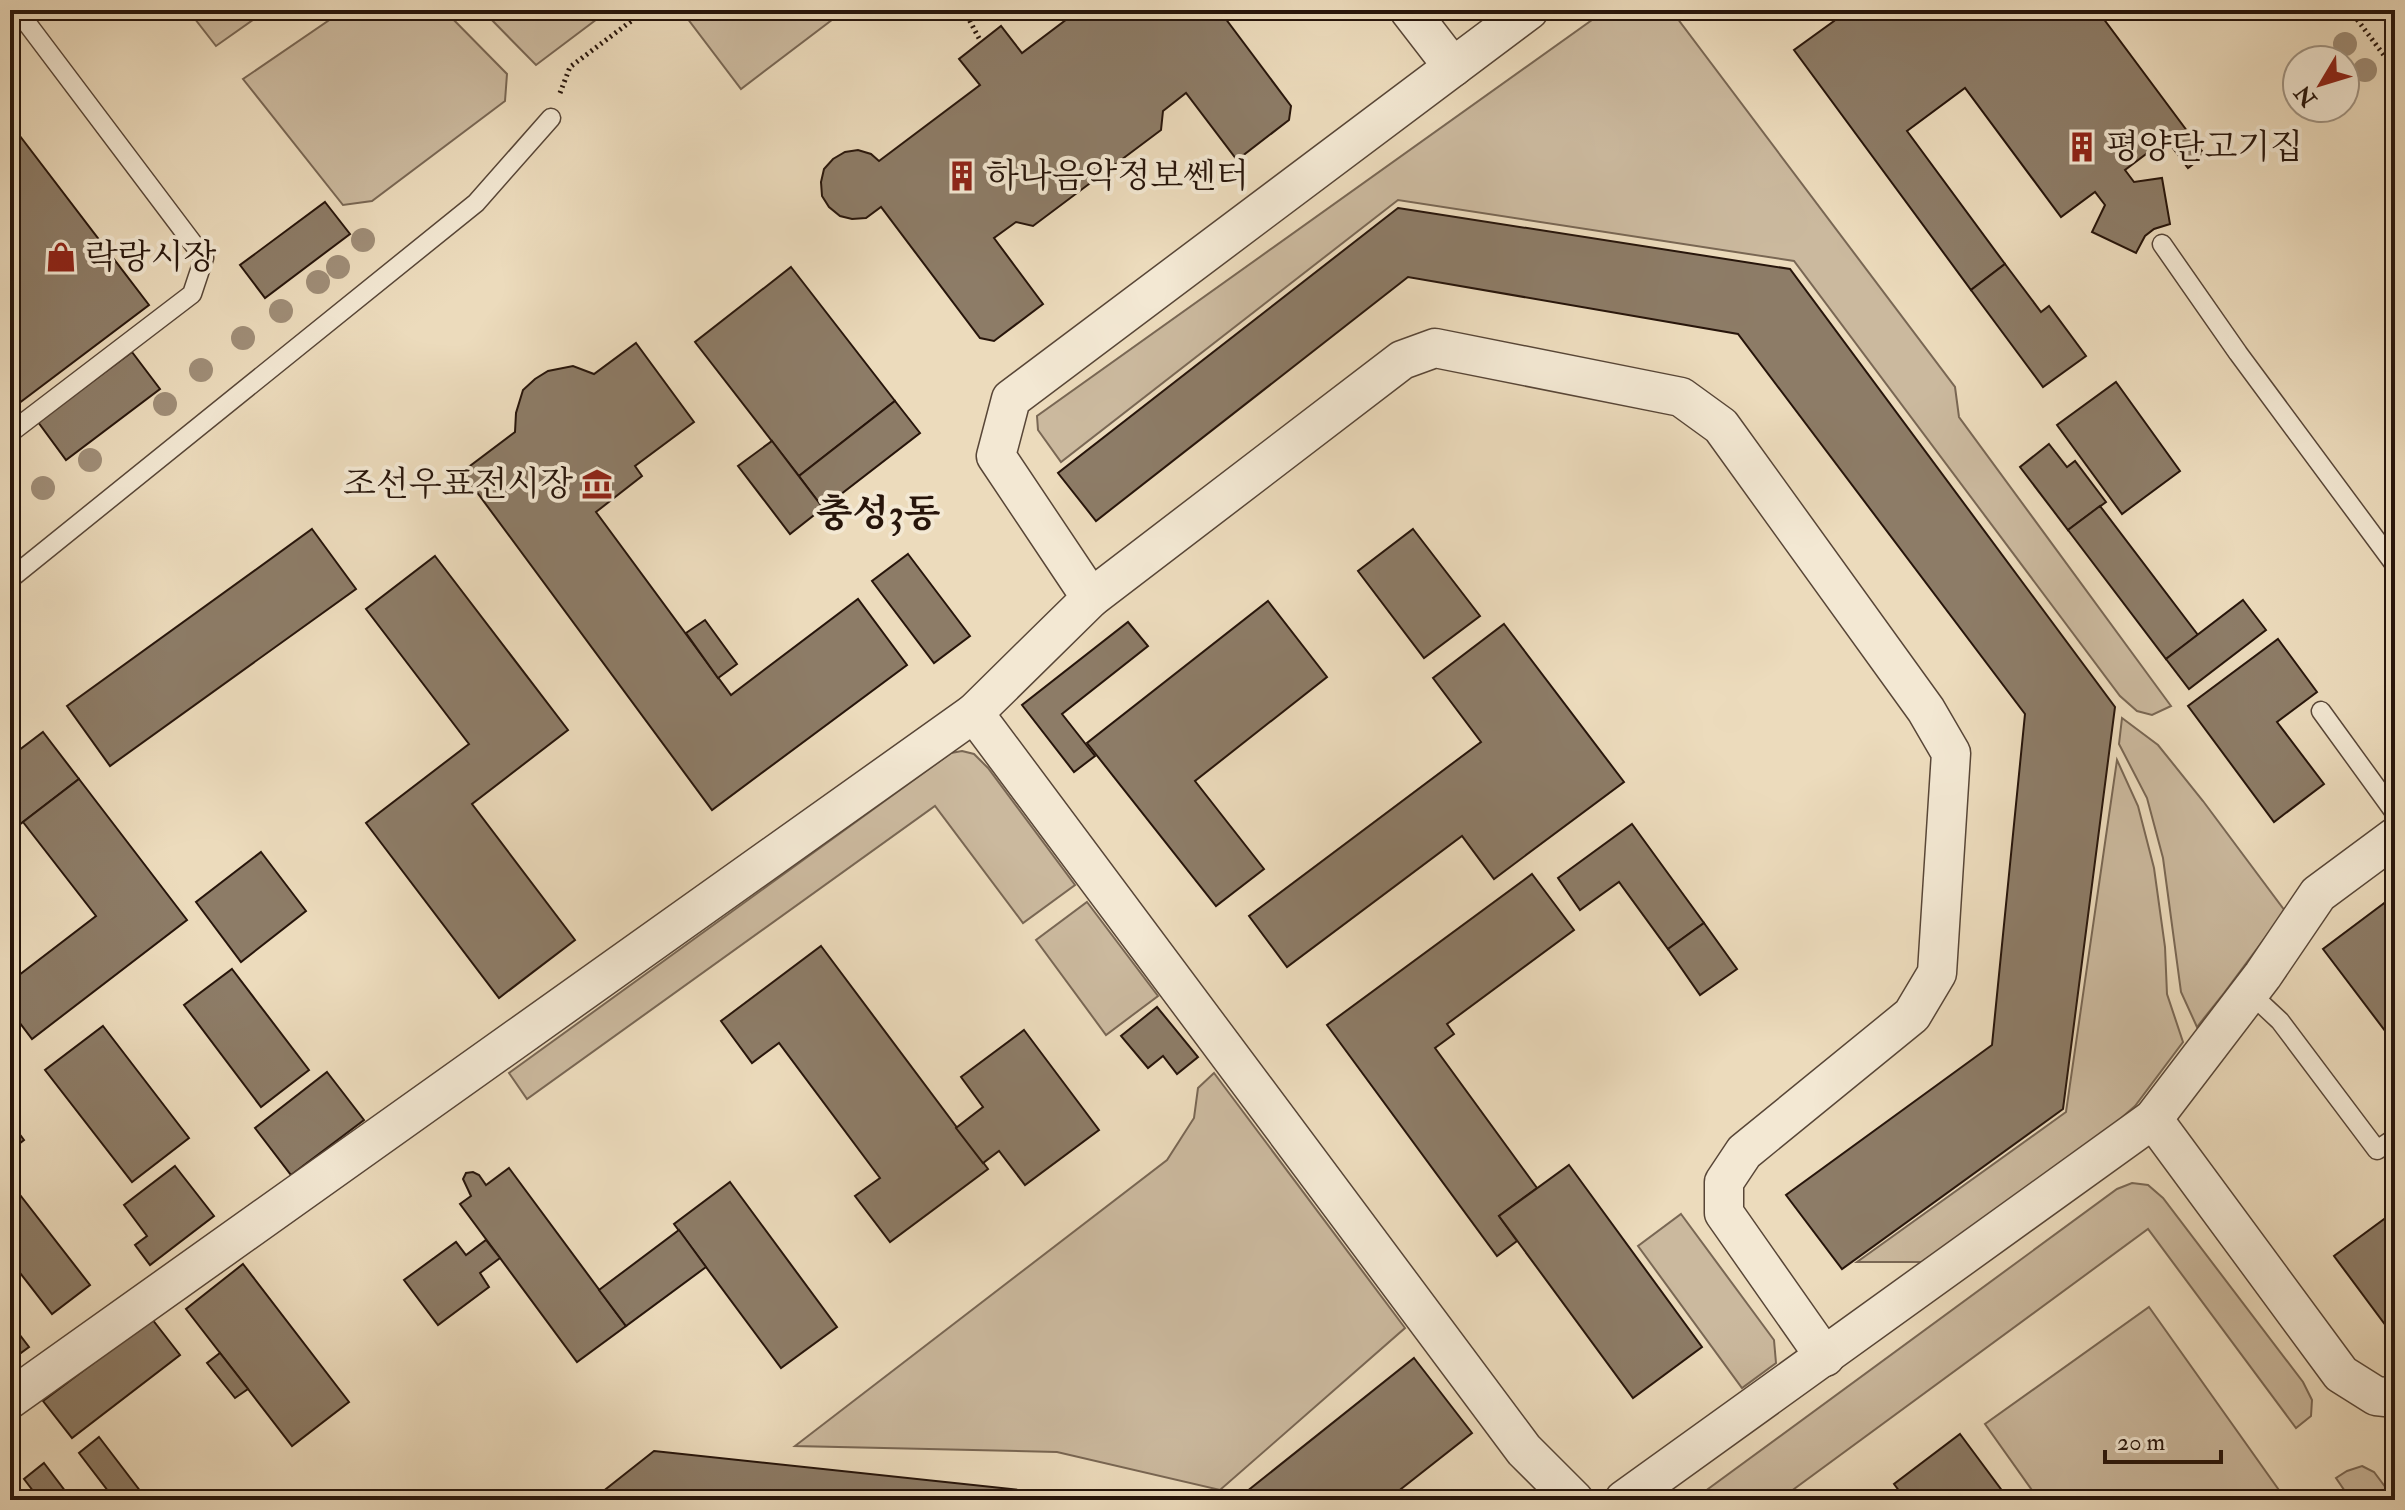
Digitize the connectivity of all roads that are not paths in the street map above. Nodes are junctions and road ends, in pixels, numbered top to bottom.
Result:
1 (17, 10) edge
2 (1409, 10) edge
3 (1529, 10) edge
4 (1453, 67) junction
5 (551, 118) road end
6 (2162, 244) dead end
7 (10, 433) edge
8 (2395, 565) edge
9 (10, 579) edge
10 (1091, 598) junction
11 (2321, 711) dead end
12 (974, 713) junction
13 (2395, 813) edge
14 (2395, 837) edge
15 (2250, 993) junction
16 (2153, 1119) junction
17 (2395, 1138) edge
18 (1825, 1357) junction
19 (2395, 1398) edge
20 (10, 1399) edge
21 (1574, 1500) edge
22 (1624, 1500) edge

1 - 7 lane
2 - 4 street
3 - 4 street
4 - 10 street
5 - 9 lane
6 - 8 lane
10 - 12 street
10 - 18 street
11 - 13 lane
12 - 20 street
12 - 21 street
14 - 15 street
15 - 16 street
15 - 17 lane
16 - 18 street
16 - 19 street
18 - 22 street

